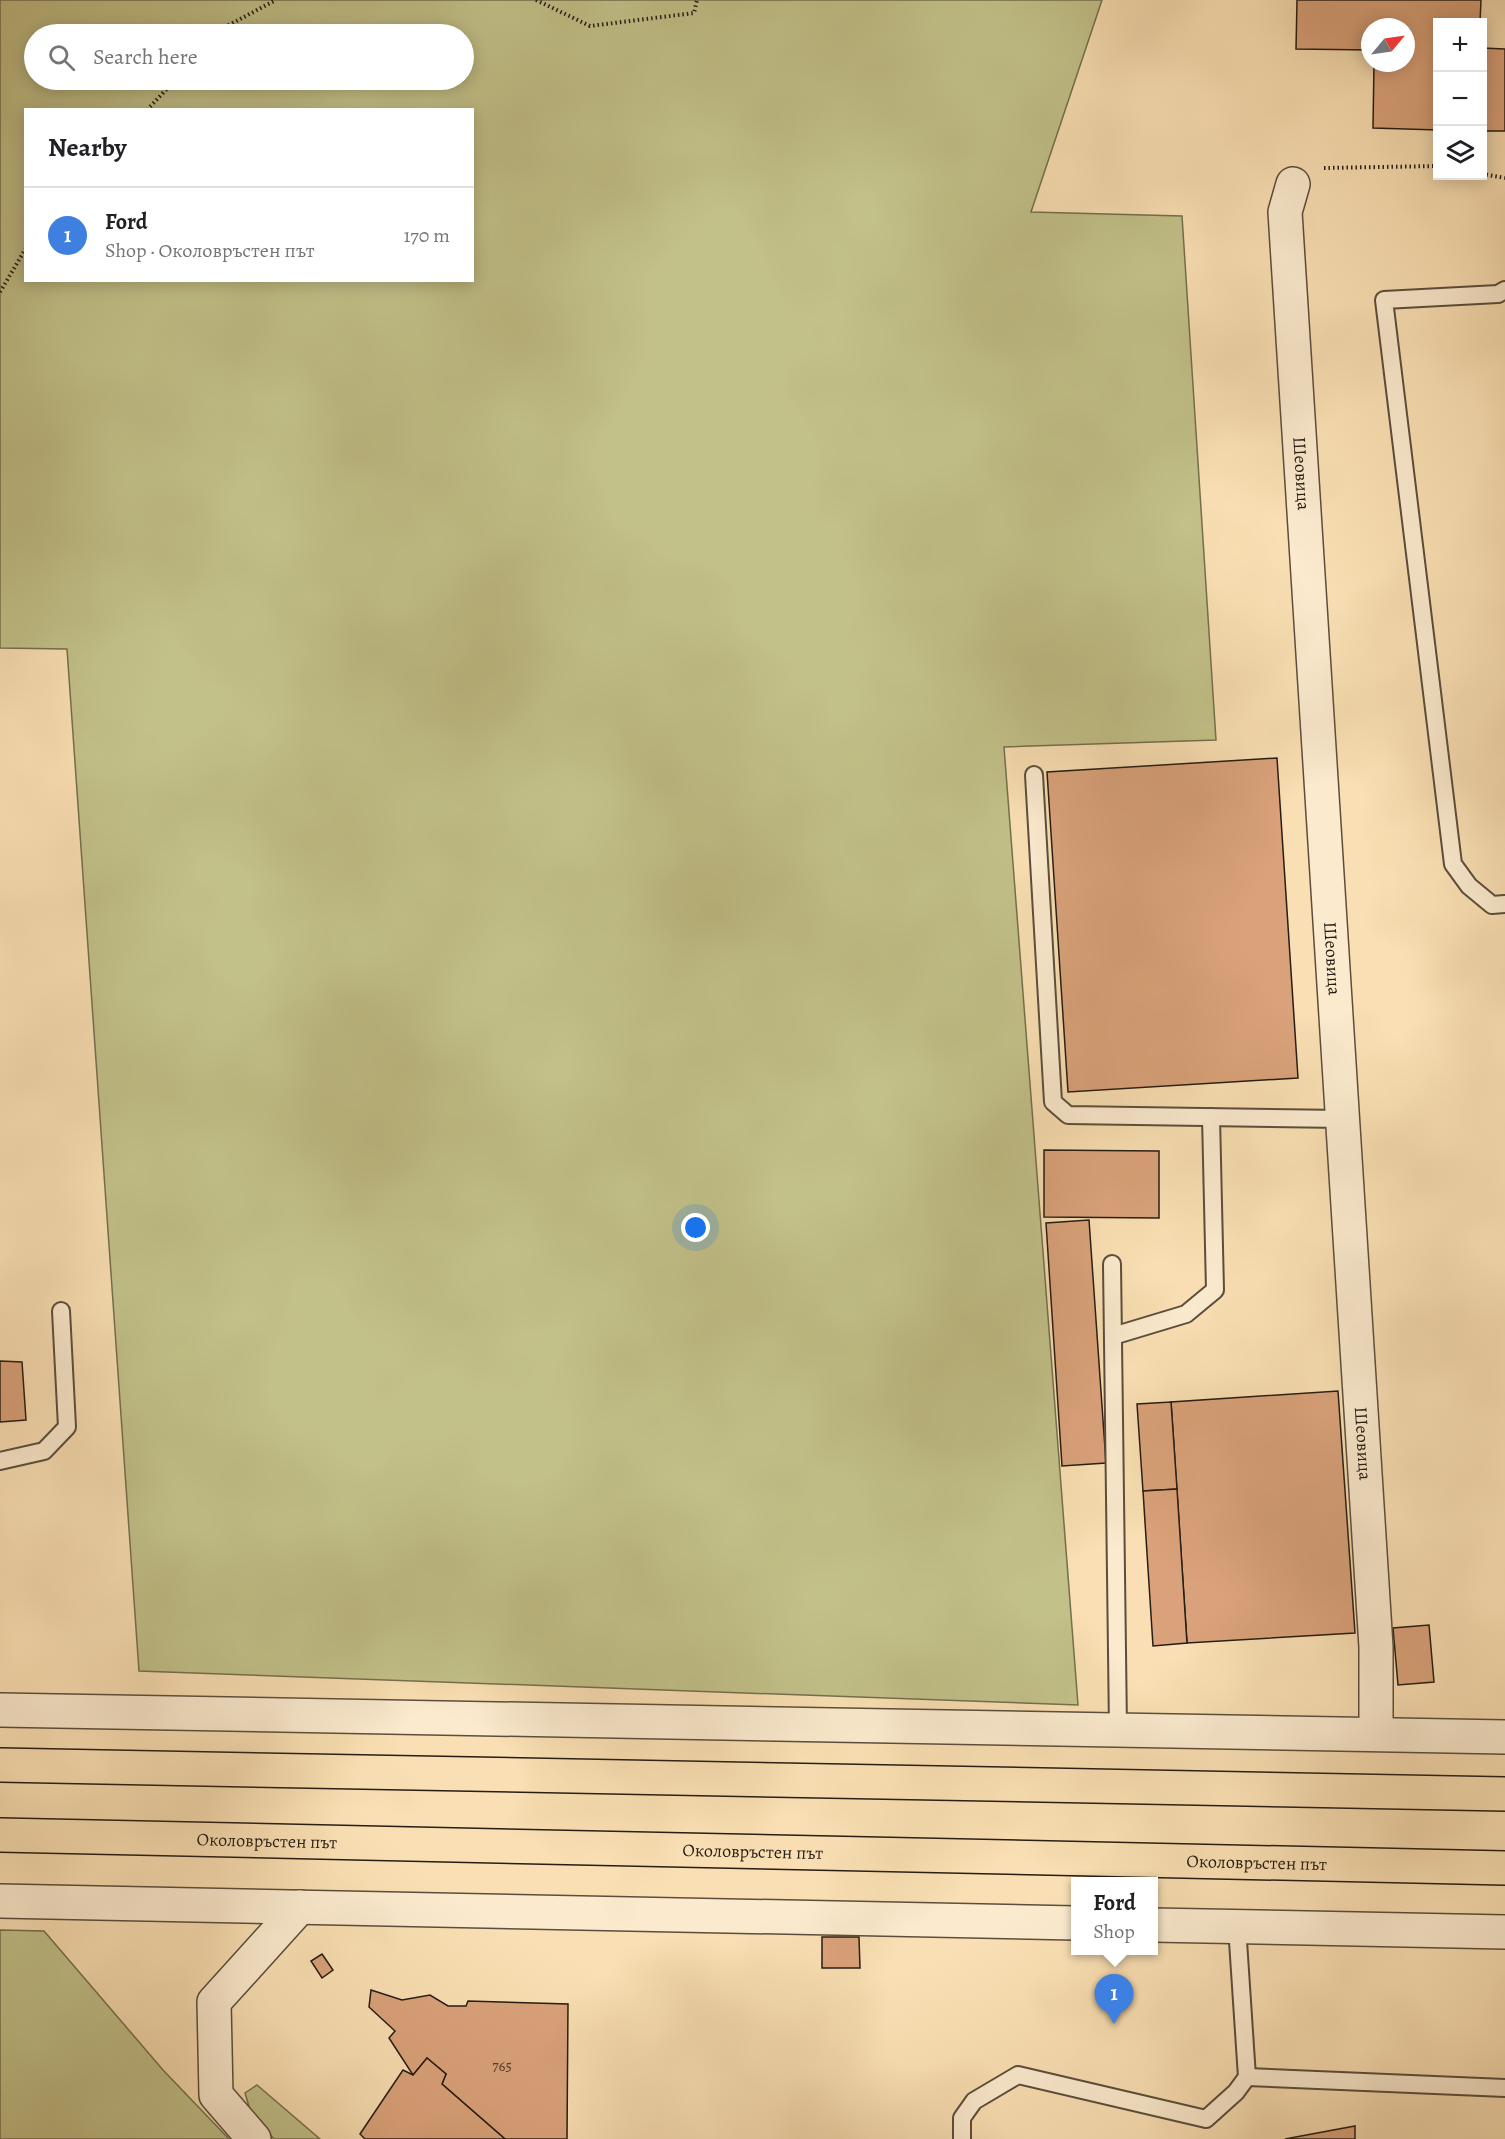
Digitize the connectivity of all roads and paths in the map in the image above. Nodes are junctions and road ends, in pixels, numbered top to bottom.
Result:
1 (276, 0) edge
2 (536, 0) edge
3 (697, 0) edge
4 (231, 24) edge
5 (166, 90) edge
6 (149, 108) edge
7 (1433, 166) edge
8 (1487, 175) edge
9 (1505, 178) edge
10 (1293, 184) joint
11 (24, 251) edge
12 (1505, 290) edge
13 (0, 292) edge
14 (1034, 775) dead end
15 (1505, 904) edge
16 (1211, 1117) junction
17 (1342, 1119) junction
18 (1112, 1264) dead end
19 (61, 1311) dead end
20 (1113, 1336) junction
21 (0, 1461) edge
22 (0, 1710) edge
23 (1118, 1729) junction
24 (1376, 1734) junction
25 (1505, 1737) edge
26 (0, 1765) edge
27 (1505, 1773) edge
28 (1318, 1792) junction
29 (1505, 1794) edge
30 (0, 1835) edge
31 (1320, 1865) junction
32 (1505, 1868) edge
33 (1505, 1891) edge
34 (0, 1901) edge
35 (300, 1907) junction
36 (1071, 1923) edge
37 (1158, 1924) edge
38 (1237, 1926) junction
39 (1505, 1932) edge
40 (1247, 2077) junction
41 (1505, 2088) edge
42 (254, 2139) edge
43 (962, 2139) edge

1 - 4 path
2 - 3 path
5 - 6 path
7 - 10 path
8 - 9 path
10 - 17 street, Шеовица
11 - 13 path
12 - 15 lane
14 - 16 lane
16 - 17 lane
16 - 20 lane
17 - 24 street, Шеовица
18 - 20 lane
19 - 21 lane
20 - 23 lane
22 - 23 street
23 - 24 street
24 - 25 street
26 - 28 highway
27 - 28 highway
28 - 29 highway
30 - 31 highway, Околовръстен път
31 - 32 highway, Околовръстен път
31 - 33 highway
34 - 35 street
35 - 36 street
35 - 42 street
37 - 38 street
38 - 39 street
38 - 40 lane
40 - 41 lane
40 - 43 lane

